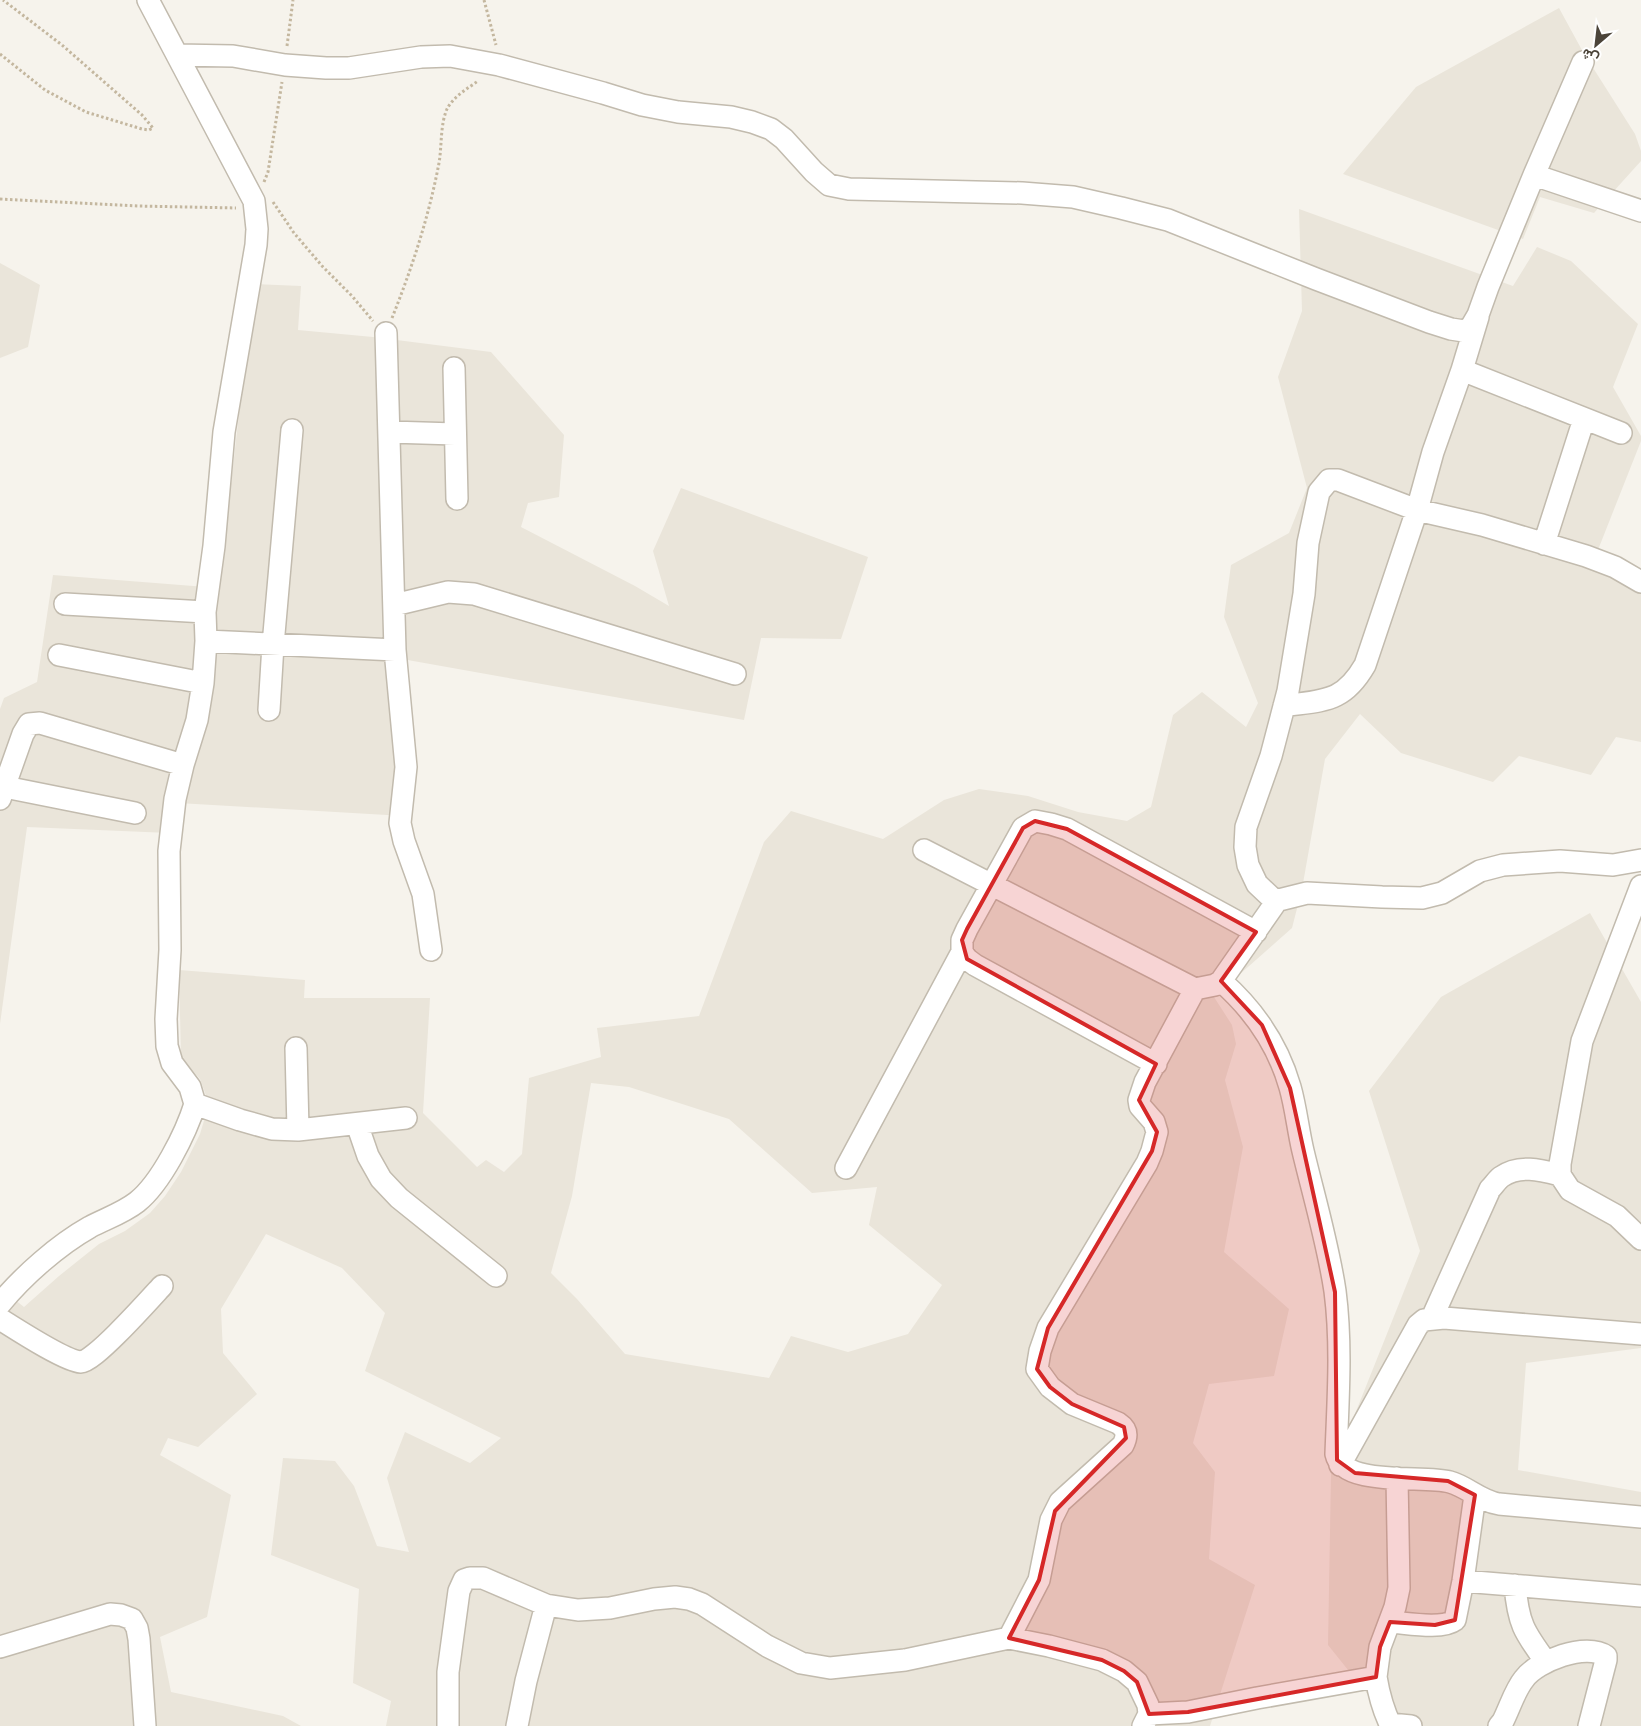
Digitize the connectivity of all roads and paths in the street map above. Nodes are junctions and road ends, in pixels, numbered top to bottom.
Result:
1 (3, 0) edge
2 (148, 0) edge
3 (293, 0) edge
4 (484, 0) edge
5 (0, 54) edge
6 (178, 55) junction
7 (1583, 62) dead end
8 (285, 65) junction
9 (499, 65) junction
10 (1534, 175) junction
11 (0, 199) edge
12 (261, 205) junction
13 (1641, 211) edge
14 (1478, 315) junction
15 (386, 333) junction
16 (454, 368) dead end
17 (1462, 370) junction
18 (1584, 419) junction
19 (292, 430) dead end
20 (390, 432) junction
21 (1621, 433) dead end
22 (455, 434) junction
23 (457, 499) dead end
24 (1417, 510) junction
25 (1544, 544) junction
26 (1641, 582) edge
27 (66, 604) dead end
28 (394, 605) junction
29 (206, 612) junction
30 (206, 641) junction
31 (273, 645) junction
32 (395, 650) junction
33 (59, 655) dead end
34 (735, 674) dead end
35 (203, 683) junction
36 (1284, 706) junction
37 (269, 710) dead end
38 (183, 765) junction
39 (1, 791) edge
40 (135, 813) dead end
41 (924, 850) dead end
42 (1641, 860) edge
43 (991, 884) junction
44 (1641, 886) edge
45 (1275, 900) junction
46 (1256, 932) junction
47 (431, 950) dead end
48 (962, 952) junction
49 (1221, 981) junction
50 (1195, 989) junction
51 (296, 1048) dead end
52 (1156, 1064) junction
53 (195, 1104) junction
54 (406, 1118) dead end
55 (357, 1124) junction
56 (298, 1130) junction
57 (846, 1168) dead end
58 (1560, 1175) junction
59 (1641, 1239) edge
60 (496, 1276) dead end
61 (162, 1286) dead end
62 (0, 1304) edge
63 (1432, 1318) junction
64 (0, 1319) edge
65 (1641, 1334) edge
66 (1340, 1464) junction
67 (1396, 1478) junction
68 (1475, 1495) junction
69 (1641, 1517) edge
70 (1463, 1581) junction
71 (1515, 1585) junction
72 (1641, 1596) edge
73 (546, 1605) junction
74 (1390, 1622) junction
75 (1009, 1638) junction
76 (0, 1647) edge
77 (1546, 1662) junction
78 (1376, 1677) junction
79 (1146, 1720) edge
80 (1391, 1725) edge
81 (145, 1726) edge
82 (448, 1726) edge
83 (517, 1726) edge
84 (1412, 1726) edge
85 (1499, 1726) edge
86 (1589, 1726) edge

1 - 5 path
2 - 6 street
3 - 8 path
4 - 9 path
6 - 8 street
6 - 12 street
7 - 10 street
8 - 9 street
8 - 12 path
9 - 14 street
9 - 15 path
10 - 13 street
10 - 14 street
11 - 12 path
12 - 15 path
12 - 29 street
14 - 17 street
15 - 20 street
16 - 22 street
17 - 18 street
17 - 24 street
18 - 21 street
18 - 25 street
19 - 31 street
20 - 22 street
20 - 28 street
22 - 23 street
24 - 25 street
24 - 36 street
24 - 36 street
25 - 26 street
27 - 29 street
28 - 32 street
28 - 34 street
29 - 30 street
30 - 31 street
30 - 35 street
31 - 32 street
31 - 37 street
32 - 47 street
33 - 35 street
35 - 38 street
36 - 45 street
38 - 39 street
38 - 53 street
39 - 40 street
41 - 43 street
42 - 45 street
43 - 46 street
43 - 48 street
43 - 50 street
44 - 58 street
45 - 46 street
46 - 49 street
48 - 52 street
48 - 57 street
49 - 50 street
49 - 66 street
50 - 52 street
51 - 56 street
52 - 75 street
53 - 56 street
53 - 62 street
54 - 55 street
55 - 56 street
55 - 60 street
58 - 59 street
58 - 63 street
61 - 64 street
63 - 65 street
63 - 66 street
66 - 67 street
67 - 68 street
67 - 74 street
68 - 69 street
68 - 70 street
70 - 71 street
70 - 74 street
71 - 72 street
71 - 77 street
73 - 75 street
73 - 82 street
73 - 83 street
74 - 78 street
75 - 79 street
76 - 81 street
77 - 85 street
77 - 86 street
78 - 79 street
78 - 80 street
80 - 84 street

